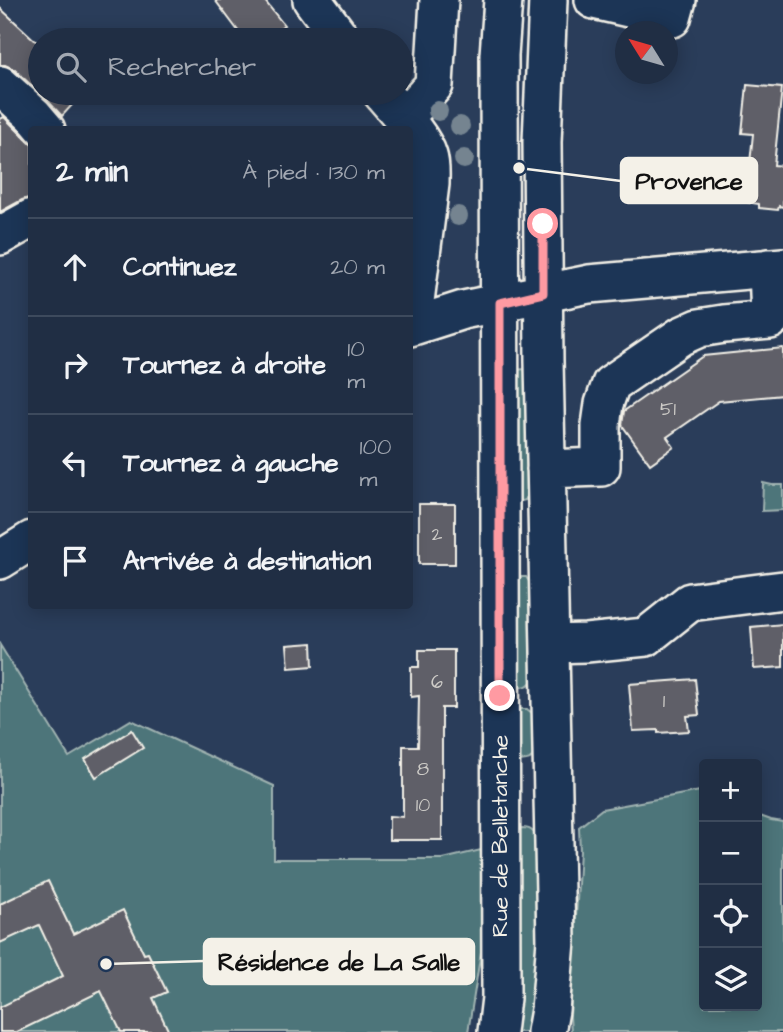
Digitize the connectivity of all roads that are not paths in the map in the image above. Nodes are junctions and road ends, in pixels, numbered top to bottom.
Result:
1 (312, 0) edge
2 (439, 0) edge
3 (503, 0) edge
4 (548, 0) edge
5 (594, 0) edge
6 (677, 0) edge
7 (333, 28) edge
8 (0, 85) edge
9 (401, 117) edge
10 (43, 126) edge
11 (413, 132) edge
12 (28, 220) edge
13 (0, 236) edge
14 (775, 267) edge
15 (543, 293) junction
16 (500, 303) junction
17 (413, 326) edge
18 (546, 470) junction
19 (28, 542) edge
20 (0, 560) edge
21 (783, 590) edge
22 (550, 644) junction
23 (496, 1032) edge
24 (547, 1032) edge

1 - 7 street
2 - 9 street
3 - 16 street, Rue de Belletanche
4 - 15 street
5 - 6 street
8 - 10 street
11 - 17 street
12 - 13 street
14 - 15 street
14 - 18 street
15 - 16 street
15 - 18 street
16 - 17 street
16 - 23 street, Rue de Belletanche
18 - 22 street
19 - 20 street
21 - 22 street
22 - 24 street

